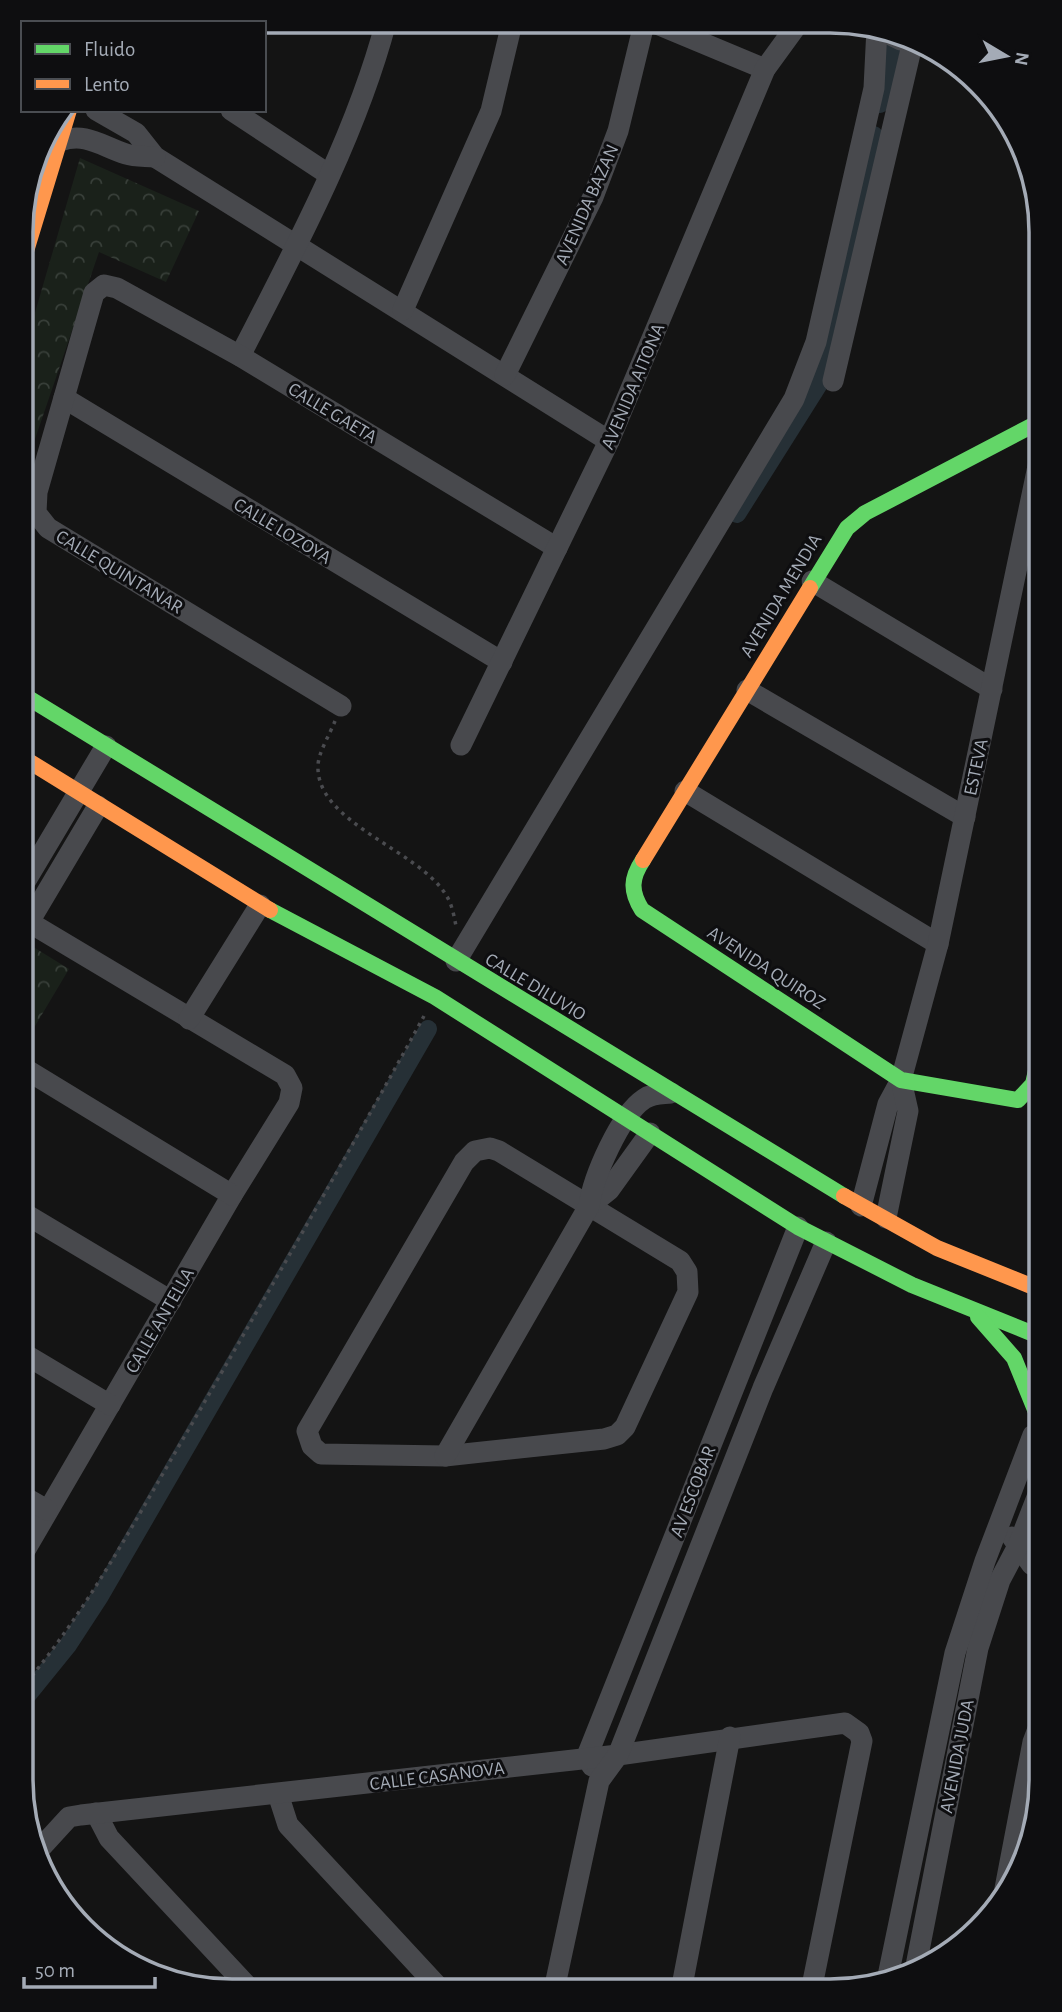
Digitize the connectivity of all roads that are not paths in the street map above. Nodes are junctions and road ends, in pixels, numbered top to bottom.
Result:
1 (383, 33) edge
2 (510, 33) edge
3 (642, 33) edge
4 (679, 33) edge
5 (791, 33) edge
6 (876, 39) edge
7 (911, 51) edge
8 (765, 69) junction
9 (100, 112) edge
10 (234, 112) edge
11 (64, 127) edge
12 (60, 141) junction
13 (155, 157) junction
14 (328, 174) junction
15 (33, 227) edge
16 (298, 244) junction
17 (104, 285) joint
18 (403, 310) junction
19 (240, 356) junction
20 (505, 375) junction
21 (833, 381) dead end
22 (64, 398) junction
23 (1029, 427) edge
24 (609, 441) junction
25 (1029, 511) edge
26 (557, 548) junction
27 (812, 581) junction
28 (502, 662) junction
29 (992, 689) junction
30 (747, 690) junction
31 (33, 701) edge
32 (341, 706) road end
33 (106, 746) junction
34 (461, 746) dead end
35 (33, 765) edge
36 (685, 791) junction
37 (76, 794) junction
38 (98, 806) junction
39 (965, 817) junction
40 (33, 868) edge
41 (634, 874) joint
42 (260, 905) junction
43 (33, 909) edge
44 (33, 924) edge
45 (938, 944) junction
46 (445, 979) junction
47 (189, 1019) junction
48 (33, 1074) edge
49 (901, 1080) junction
50 (1028, 1092) edge
51 (671, 1094) junction
52 (629, 1117) junction
53 (650, 1133) junction
54 (232, 1195) junction
55 (589, 1206) junction
56 (862, 1206) junction
57 (886, 1218) junction
58 (33, 1219) edge
59 (798, 1227) junction
60 (826, 1242) junction
61 (1028, 1285) edge
62 (171, 1301) junction
63 (973, 1312) junction
64 (1028, 1332) edge
65 (33, 1359) edge
66 (1028, 1396) edge
67 (110, 1405) junction
68 (1028, 1443) edge
69 (1028, 1455) edge
70 (445, 1456) junction
71 (33, 1501) edge
72 (47, 1510) junction
73 (1028, 1520) edge
74 (33, 1536) edge
75 (674, 1538) junction
76 (702, 1541) junction
77 (1028, 1542) edge
78 (1018, 1546) junction
79 (1028, 1560) edge
80 (1028, 1573) edge
81 (1000, 1580) junction
82 (955, 1653) junction
83 (730, 1737) junction
84 (618, 1755) junction
85 (587, 1756) junction
86 (1028, 1768) edge
87 (599, 1781) junction
88 (278, 1794) junction
89 (96, 1813) junction
90 (44, 1844) edge
91 (1010, 1864) edge
92 (917, 1958) edge
93 (889, 1969) edge
94 (241, 1979) edge
95 (432, 1979) edge
96 (556, 1979) edge
97 (683, 1979) edge
98 (813, 1979) edge

1 - 14 street
2 - 18 street
3 - 20 street, AVENIDA BAZAN
4 - 8 street
5 - 8 street, AVENIDA AITONA
6 - 46 street
7 - 21 street
8 - 24 street, AVENIDA AITONA
9 - 13 street
10 - 14 street
11 - 12 street
12 - 13 street
12 - 15 street
13 - 16 street
14 - 16 street
16 - 18 street
16 - 19 street
17 - 19 street, CALLE GAETA
17 - 22 street, CALLE QUINTANAR
18 - 20 street
19 - 26 street, CALLE GAETA
20 - 24 street
22 - 28 street, CALLE LOZOYA
22 - 32 street, CALLE QUINTANAR
23 - 27 street, AVENIDA MENDIA
24 - 26 street, AVENIDA AITONA
25 - 29 street, ESTEVA
26 - 28 street, AVENIDA AITONA
27 - 29 street
27 - 30 street, AVENIDA MENDIA
28 - 34 street, AVENIDA AITONA
29 - 39 street, ESTEVA
30 - 36 street, AVENIDA MENDIA
30 - 39 street
31 - 33 street, CALLE DILUVIO
33 - 37 street
33 - 46 street, CALLE DILUVIO
35 - 37 street, CALLE DILUVIO
36 - 41 street, AVENIDA MENDIA
36 - 45 street
37 - 38 street, CALLE DILUVIO
37 - 40 street
38 - 42 street, CALLE DILUVIO
38 - 43 street
39 - 45 street, ESTEVA
41 - 49 street, AVENIDA QUIROZ
42 - 46 street, CALLE DILUVIO
42 - 47 street
44 - 47 street
45 - 49 street, ESTEVA
46 - 51 street, CALLE DILUVIO
46 - 52 street, CALLE DILUVIO
47 - 54 street, CALLE ANTELLA
48 - 54 street
49 - 50 street
49 - 56 street, ESTEVA
49 - 57 street, ESTEVA
51 - 52 street
51 - 56 street, CALLE DILUVIO
52 - 53 street, CALLE DILUVIO
52 - 55 street
53 - 55 street
53 - 59 street, CALLE DILUVIO
54 - 62 street, CALLE ANTELLA
55 - 70 street
55 - 70 street
55 - 70 street
56 - 57 street, CALLE DILUVIO
57 - 61 street, CALLE DILUVIO
58 - 62 street
59 - 60 street, CALLE DILUVIO
59 - 75 street, AV ESCOBAR
60 - 63 street, CALLE DILUVIO
60 - 76 street
62 - 67 street, CALLE ANTELLA
63 - 64 street, CALLE DILUVIO
63 - 66 street
65 - 67 street
67 - 72 street, CALLE ANTELLA
68 - 82 street, AVENIDA JUDA
69 - 78 street
71 - 72 street
72 - 74 street, CALLE ANTELLA
73 - 78 street, AVENIDA JUDA
75 - 76 street
75 - 85 street, AV ESCOBAR
76 - 84 street
77 - 78 street, AVENIDA JUDA
78 - 79 street
78 - 81 street, AVENIDA JUDA
78 - 82 street, AVENIDA JUDA
80 - 81 street
81 - 92 street, AVENIDA JUDA
82 - 93 street, AVENIDA JUDA
83 - 84 street, CALLE CASANOVA
83 - 97 street
83 - 98 street, CALLE CASANOVA
84 - 85 street, CALLE CASANOVA
84 - 87 street
85 - 87 street
85 - 88 street, CALLE CASANOVA
86 - 91 street
87 - 96 street
88 - 89 street, CALLE CASANOVA
88 - 95 street
89 - 90 street, CALLE CASANOVA
89 - 94 street

